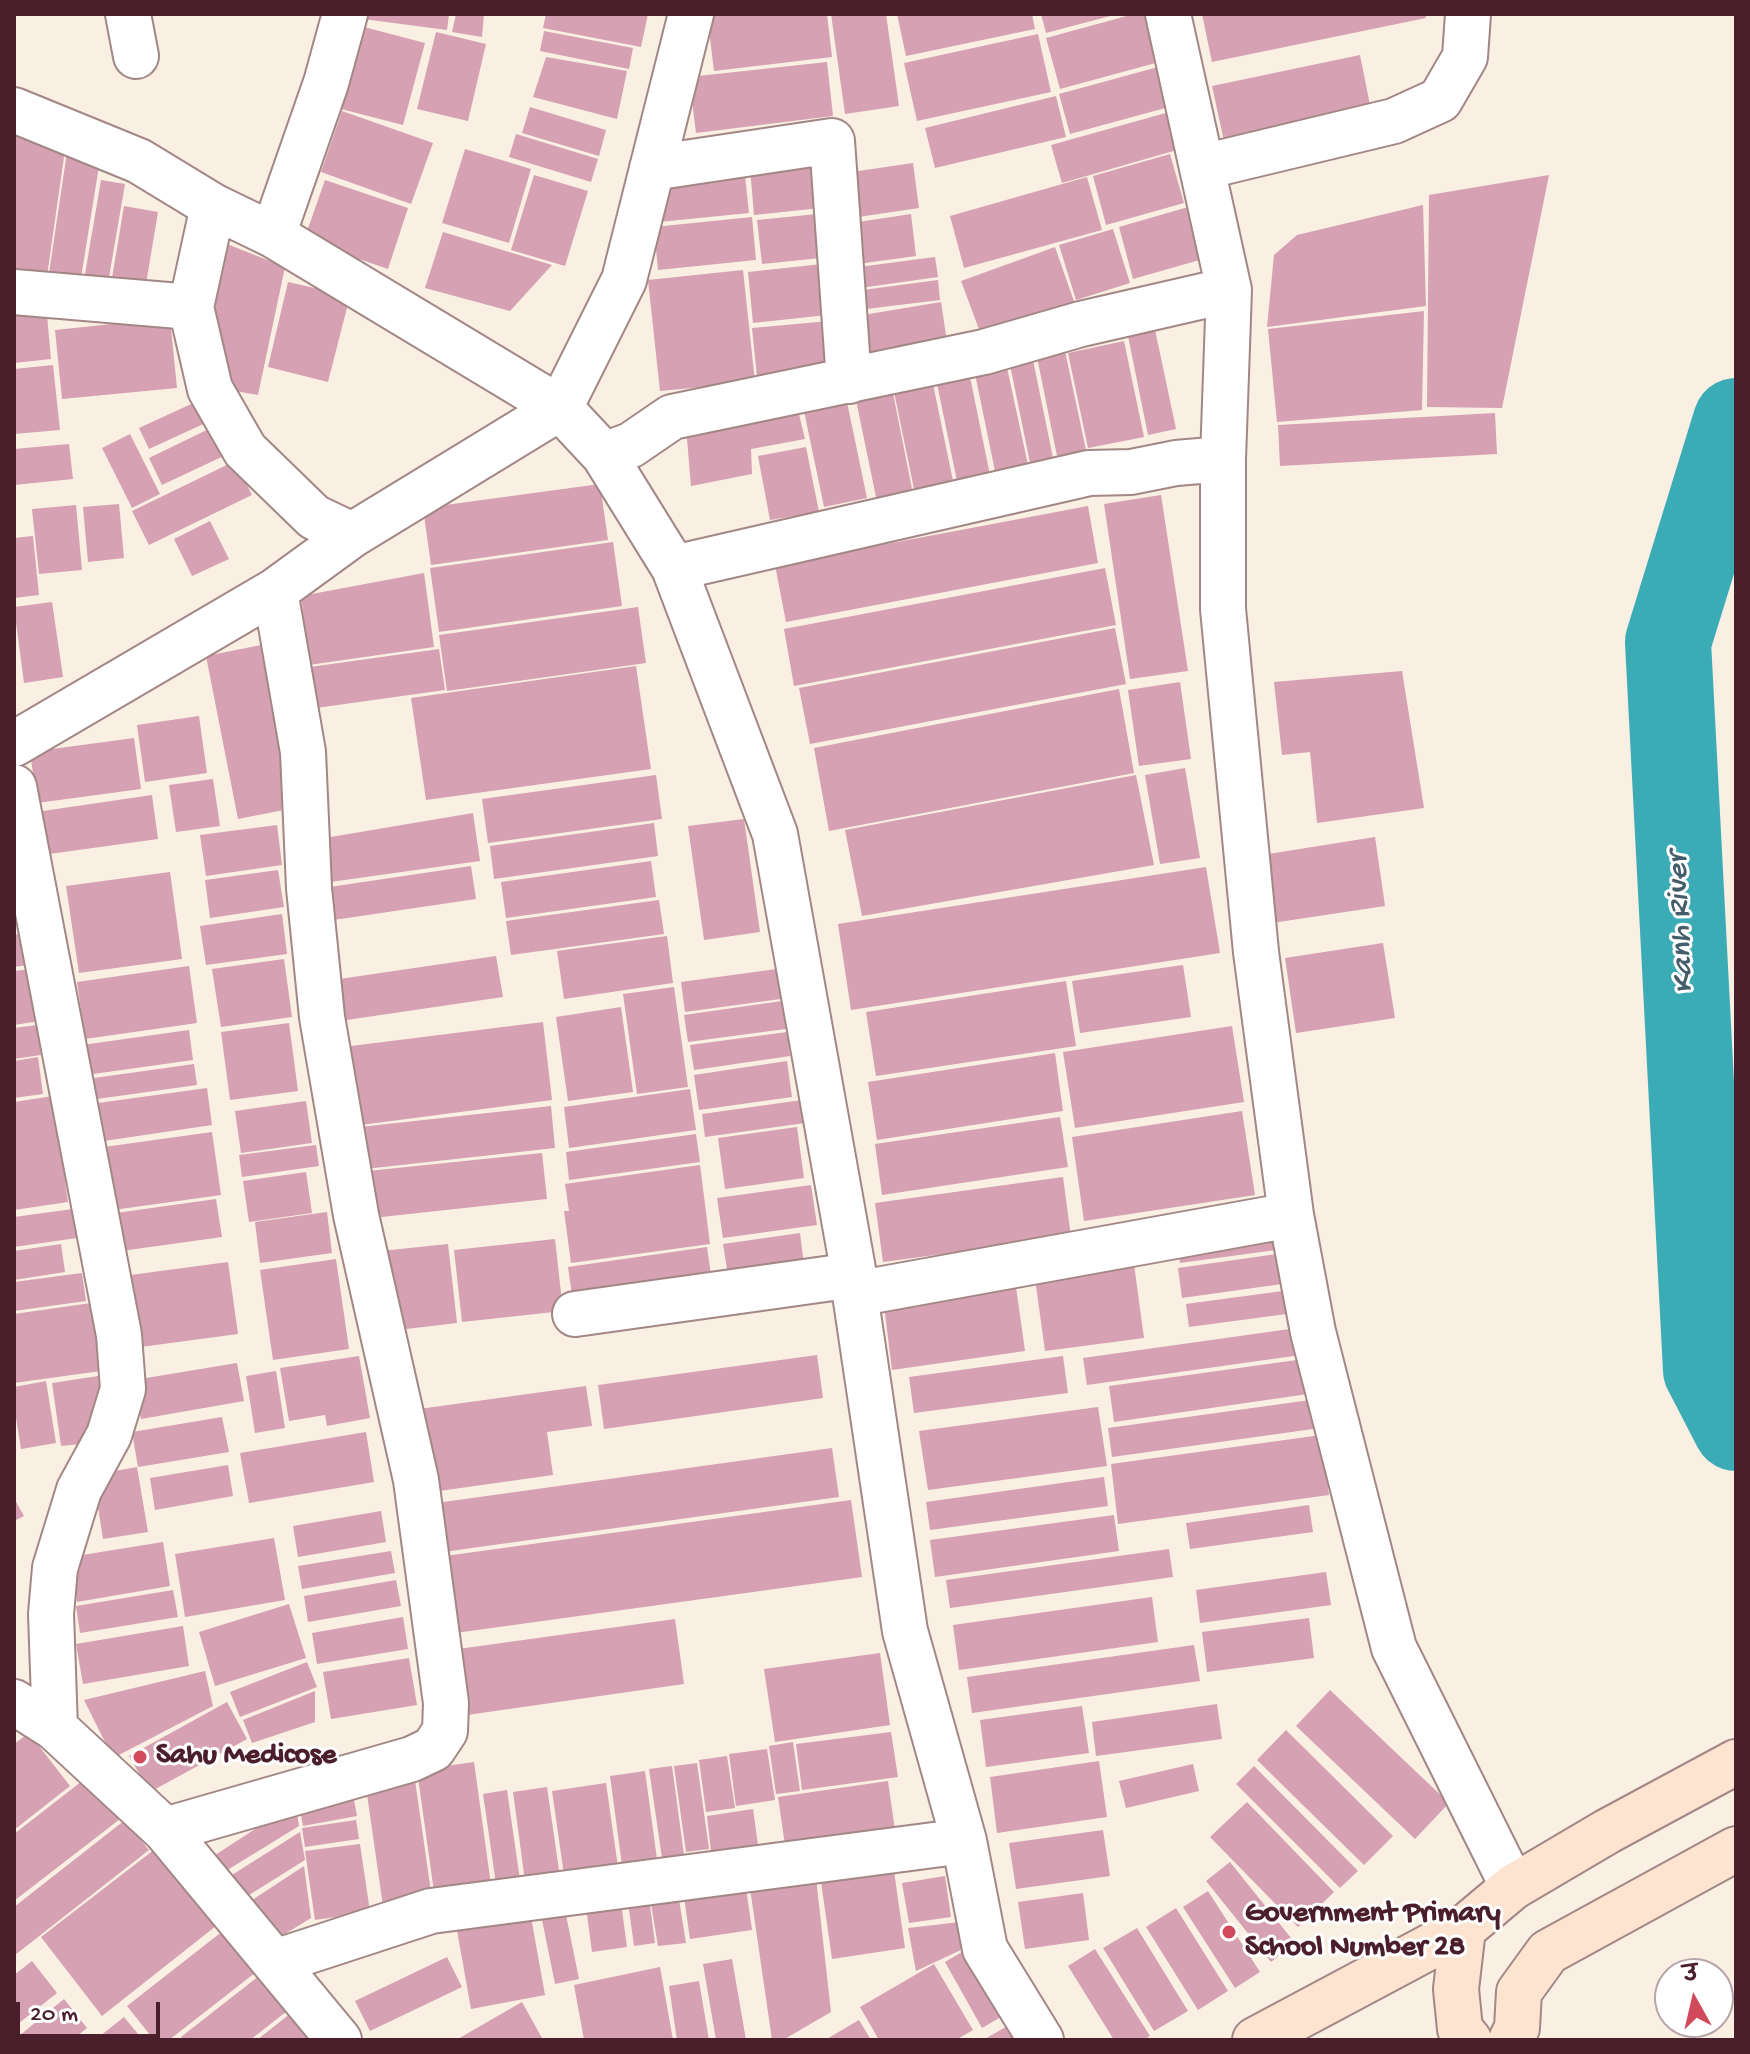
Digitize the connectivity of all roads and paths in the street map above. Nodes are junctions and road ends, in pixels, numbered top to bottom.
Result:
1 (345, 14) edge
2 (691, 14) edge
3 (1168, 14) edge
4 (1468, 14) edge
5 (14, 110) edge
6 (1203, 167) junction
7 (652, 168) junction
8 (213, 206) junction
9 (273, 235) junction
10 (1229, 290) junction
11 (14, 292) edge
12 (191, 307) junction
13 (849, 381) junction
14 (560, 408) junction
15 (604, 455) junction
16 (1223, 459) junction
17 (352, 535) junction
18 (674, 568) junction
19 (275, 591) junction
20 (14, 744) edge
21 (14, 787) edge
22 (1291, 1215) junction
23 (854, 1285) junction
24 (575, 1314) dead end
25 (14, 1702) edge
26 (55, 1728) junction
27 (1736, 1762) edge
28 (165, 1830) junction
29 (964, 1841) junction
30 (1736, 1849) edge
31 (1513, 1887) junction
32 (1463, 1929) junction
33 (275, 1962) junction
34 (339, 2040) edge
35 (1041, 2040) edge
36 (1255, 2040) edge
37 (1469, 2040) edge
38 (1511, 2040) edge

1 - 9 street
2 - 7 street
3 - 6 street
4 - 6 street
5 - 8 street
6 - 10 street
7 - 13 street
7 - 14 street
8 - 9 street
8 - 12 street
9 - 14 street
10 - 13 street
10 - 16 street
11 - 12 street
12 - 17 street
13 - 15 street
14 - 15 street
14 - 17 street
15 - 18 street
16 - 18 street
16 - 22 street
17 - 19 street
18 - 23 street
19 - 20 street
19 - 28 street
21 - 26 street
22 - 23 street
22 - 31 street
23 - 24 street
23 - 29 street
25 - 26 street
26 - 28 street
27 - 31 main road
28 - 33 street
29 - 33 street
29 - 35 street
30 - 38 main road
31 - 32 main road
32 - 36 main road
32 - 37 main road
33 - 34 street

